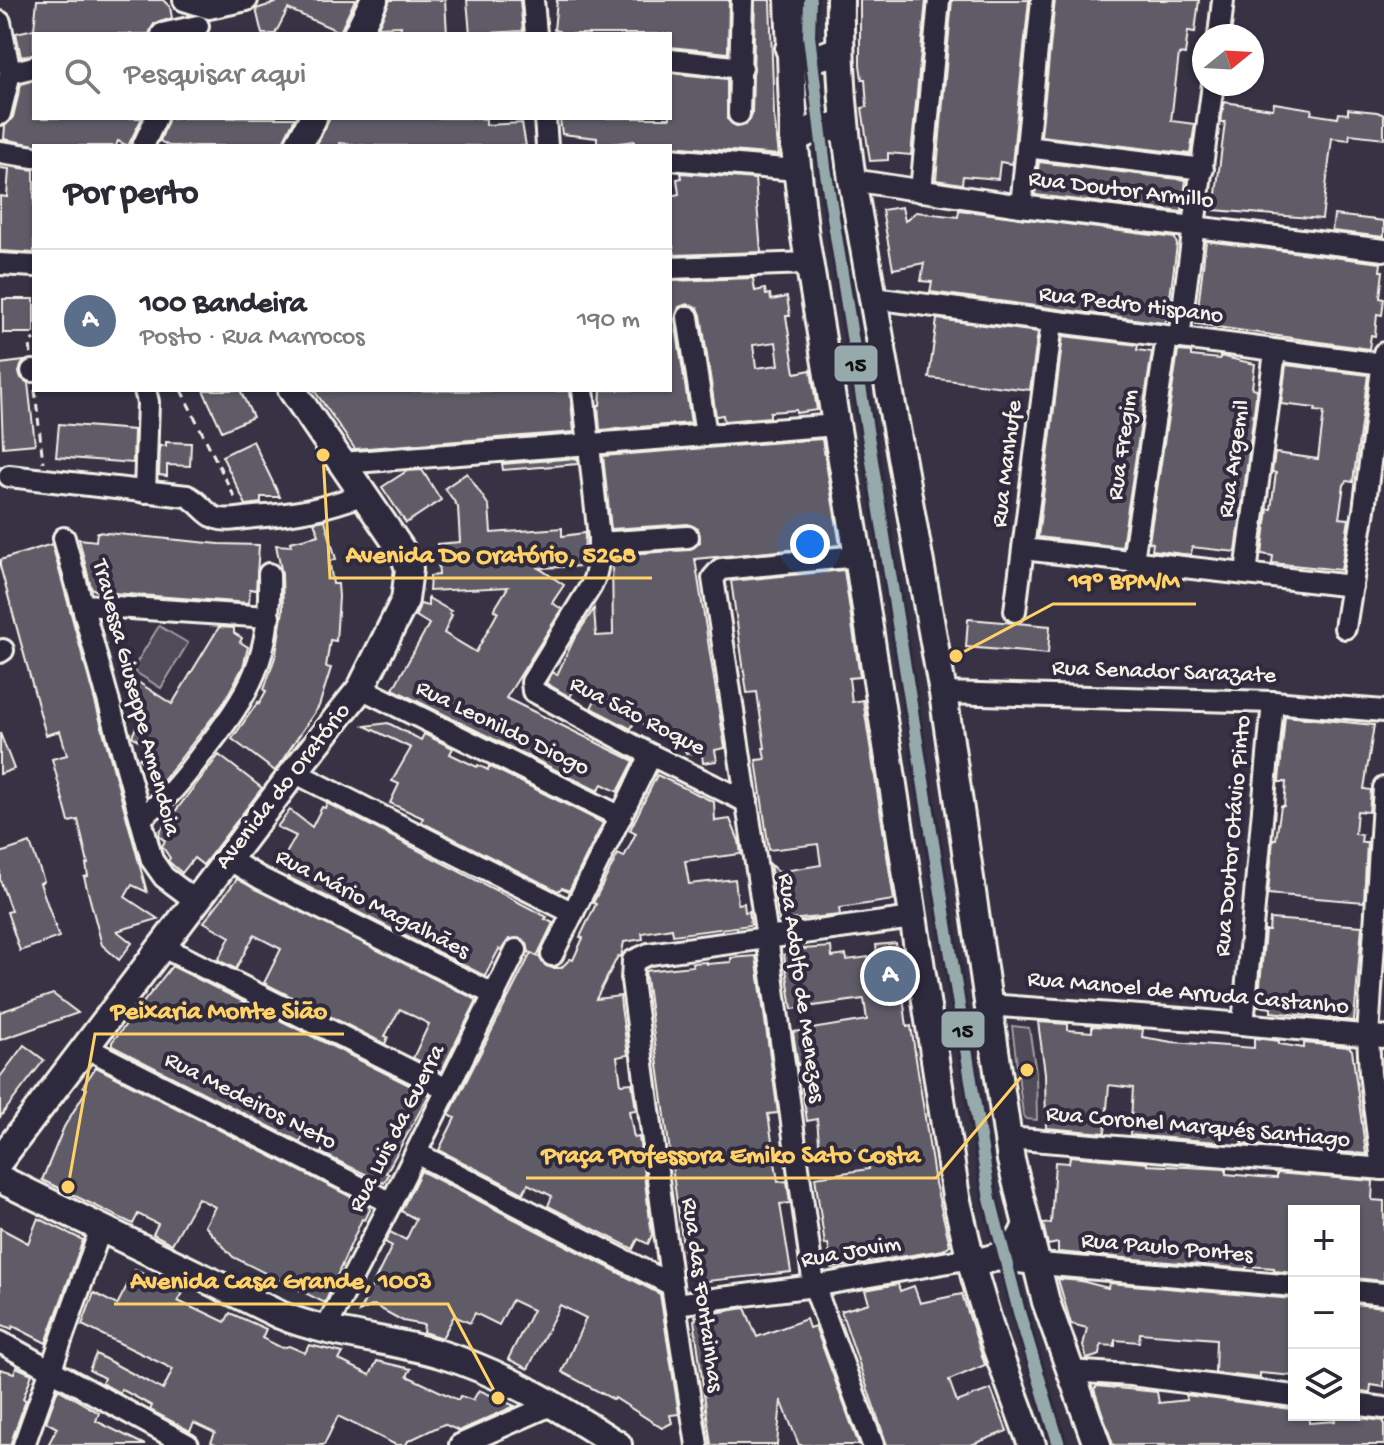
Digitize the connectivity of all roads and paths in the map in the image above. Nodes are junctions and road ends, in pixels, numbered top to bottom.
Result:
1 (184, 0) edge
2 (247, 0) edge
3 (374, 0) edge
4 (533, 0) edge
5 (742, 0) edge
6 (789, 0) edge
7 (840, 0) edge
8 (939, 0) edge
9 (1042, 0) edge
10 (1223, 0) edge
11 (0, 22) edge
12 (200, 23) edge
13 (1220, 24) edge
14 (169, 32) edge
15 (358, 32) edge
16 (536, 32) edge
17 (789, 49) junction
18 (839, 49) junction
19 (672, 60) edge
20 (32, 68) edge
21 (742, 68) junction
22 (10, 73) junction
23 (1212, 96) edge
24 (0, 114) edge
25 (739, 114) dead end
26 (155, 120) edge
27 (312, 120) edge
28 (545, 120) edge
29 (844, 128) junction
30 (794, 139) junction
31 (144, 144) edge
32 (299, 144) edge
33 (547, 144) edge
34 (1027, 147) junction
35 (0, 152) edge
36 (32, 157) edge
37 (672, 159) edge
38 (1203, 169) junction
39 (797, 170) junction
40 (852, 180) junction
41 (921, 191) junction
42 (1021, 206) junction
43 (1195, 227) junction
44 (1384, 250) edge
45 (810, 263) junction
46 (0, 264) edge
47 (32, 266) edge
48 (672, 268) edge
49 (873, 298) junction
50 (688, 317) dead end
51 (1052, 323) junction
52 (1173, 337) junction
53 (1275, 352) junction
54 (1383, 358) edge
55 (36, 392) edge
56 (146, 392) edge
57 (182, 392) edge
58 (293, 392) edge
59 (583, 392) edge
60 (837, 425) junction
61 (706, 435) junction
62 (589, 443) junction
63 (342, 463) junction
64 (9, 476) dead end
65 (45, 480) junction
66 (145, 492) junction
67 (364, 494) junction
68 (1374, 511) edge
69 (245, 518) junction
70 (688, 537) dead end
71 (64, 538) dead end
72 (599, 543) junction
73 (1023, 549) junction
74 (858, 556) junction
75 (1133, 560) junction
76 (1246, 573) junction
77 (269, 574) dead end
78 (1352, 586) junction
79 (84, 605) junction
80 (1015, 611) dead end
81 (269, 617) junction
82 (1345, 628) dead end
83 (361, 688) junction
84 (943, 693) junction
85 (1273, 702) junction
86 (1384, 711) edge
87 (651, 755) junction
88 (294, 772) junction
89 (1384, 788) edge
90 (747, 802) junction
91 (141, 817) junction
92 (621, 817) junction
93 (228, 859) junction
94 (196, 901) junction
95 (573, 913) junction
96 (913, 918) junction
97 (767, 937) junction
98 (161, 946) junction
99 (516, 950) dead end
100 (552, 955) dead end
101 (495, 995) junction
102 (987, 1005) junction
103 (1243, 1024) junction
104 (1376, 1036) edge
105 (85, 1047) junction
106 (447, 1089) junction
107 (1008, 1138) junction
108 (416, 1153) junction
109 (0, 1160) edge
110 (1383, 1169) edge
111 (0, 1179) edge
112 (391, 1203) junction
113 (1026, 1227) junction
114 (101, 1228) junction
115 (978, 1259) junction
116 (1035, 1264) junction
117 (1288, 1285) edge
118 (814, 1286) junction
119 (1360, 1292) edge
120 (1384, 1294) edge
121 (674, 1295) junction
122 (325, 1330) junction
123 (0, 1342) edge
124 (51, 1368) junction
125 (1069, 1371) junction
126 (1288, 1395) edge
127 (553, 1404) junction
128 (1360, 1405) edge
129 (1384, 1408) edge
130 (24, 1445) edge
131 (188, 1445) edge
132 (460, 1445) edge
133 (618, 1445) edge
134 (697, 1445) edge
135 (873, 1445) edge
136 (1032, 1445) edge
137 (1097, 1445) edge

1 - 12 street
2 - 12 street
3 - 15 main road
4 - 16 street
5 - 21 street
6 - 17 main road
7 - 18 main road
8 - 41 street
9 - 34 street
10 - 13 street
11 - 22 street
12 - 14 street
17 - 18 main road
17 - 30 main road
18 - 29 main road
19 - 21 street
20 - 22 street
21 - 25 street
22 - 24 street
23 - 38 street, Rua Fregim
26 - 31 street
27 - 32 main road
28 - 33 street
29 - 30 main road
29 - 40 main road
30 - 39 main road
34 - 38 street
34 - 42 street
35 - 36 street
37 - 39 street
38 - 43 street, Rua Fregim
39 - 45 main road
40 - 41 street, Rua Doutor Armillo
40 - 49 main road
41 - 42 street, Rua Doutor Armillo
42 - 43 street, Rua Doutor Armillo
43 - 44 street, Rua Doutor Armillo
43 - 52 street, Rua Fregim
45 - 48 street
45 - 60 main road
46 - 47 street
49 - 51 street, Rua Pedro Hispano
49 - 84 main road
50 - 61 street
51 - 52 street, Rua Pedro Hispano
51 - 73 street, Rua Manhufe
52 - 53 street, Rua Pedro Hispano
52 - 75 street, Rua Fregim
53 - 54 street, Rua Pedro Hispano
53 - 76 street, Rua Argemil
54 - 68 street
55 - 65 path
56 - 66 street
57 - 69 path
58 - 63 main road, Avenida do Oratório
59 - 62 street, Rua São Roque
60 - 61 street
60 - 74 main road
61 - 62 street
62 - 63 street
62 - 72 street, Rua São Roque
63 - 67 main road, Avenida do Oratório
64 - 65 street
65 - 66 street
66 - 69 street
67 - 69 street
67 - 83 main road, Avenida do Oratório
68 - 78 street
70 - 72 street
71 - 79 street, Travessa Giuseppe Amendoia
72 - 87 street, Rua São Roque
73 - 75 street
73 - 80 street, Rua Manhufe
74 - 90 street, Rua Adolfo de Menezes
74 - 96 main road
75 - 76 street
76 - 78 street
77 - 81 street
78 - 82 street
79 - 81 street
79 - 91 street, Travessa Giuseppe Amendoia
81 - 91 street
83 - 88 main road, Avenida do Oratório
83 - 92 street, Rua Leonildo Diogo
84 - 85 street, Rua Senador Sarazate
84 - 102 main road
85 - 86 street, Rua Senador Sarazate
85 - 103 street, Rua Doutor Otávio Pinto
87 - 90 street, Rua São Roque
87 - 92 street
88 - 93 main road, Avenida do Oratório
88 - 95 street
89 - 104 street
90 - 97 street, Rua Adolfo de Menezes
91 - 94 street, Travessa Giuseppe Amendoia
92 - 95 street
93 - 94 main road, Avenida do Oratório
93 - 101 street, Rua Mário Magalhães
94 - 98 main road, Avenida do Oratório
95 - 100 street
96 - 97 street
96 - 115 main road
97 - 118 street, Rua Adolfo de Menezes
97 - 121 street, Rua das Fontainhas
98 - 105 main road, Avenida do Oratório
98 - 106 street
99 - 101 street, Rua Luis da Guerra
101 - 106 street, Rua Luis da Guerra
102 - 103 street, Rua Manoel de Arruda Castanho
102 - 107 main road
103 - 104 street, Rua Manoel de Arruda Castanho
104 - 110 street
105 - 109 main road, Avenida do Oratório
105 - 112 street, Rua Medeiros Neto
106 - 108 street, Rua Luis da Guerra
107 - 110 street, Rua Coronel Marqués Santiago
107 - 113 main road
108 - 112 street, Rua Luis da Guerra
108 - 121 street
111 - 114 main road
112 - 122 street, Rua Luis da Guerra
113 - 115 main road
113 - 116 main road
114 - 122 main road
114 - 124 street
115 - 116 street, Rua Jovim
115 - 118 street, Rua Jovim
115 - 136 main road
116 - 117 street, Rua Paulo Pontes
116 - 125 main road
118 - 121 street, Rua Jovim
118 - 135 street, Rua Adolfo de Menezes
119 - 120 street
121 - 134 street, Rua das Fontainhas
122 - 127 main road
123 - 124 street
124 - 130 street
124 - 131 street
125 - 126 street
125 - 137 main road
127 - 132 street
127 - 133 main road
128 - 129 street

